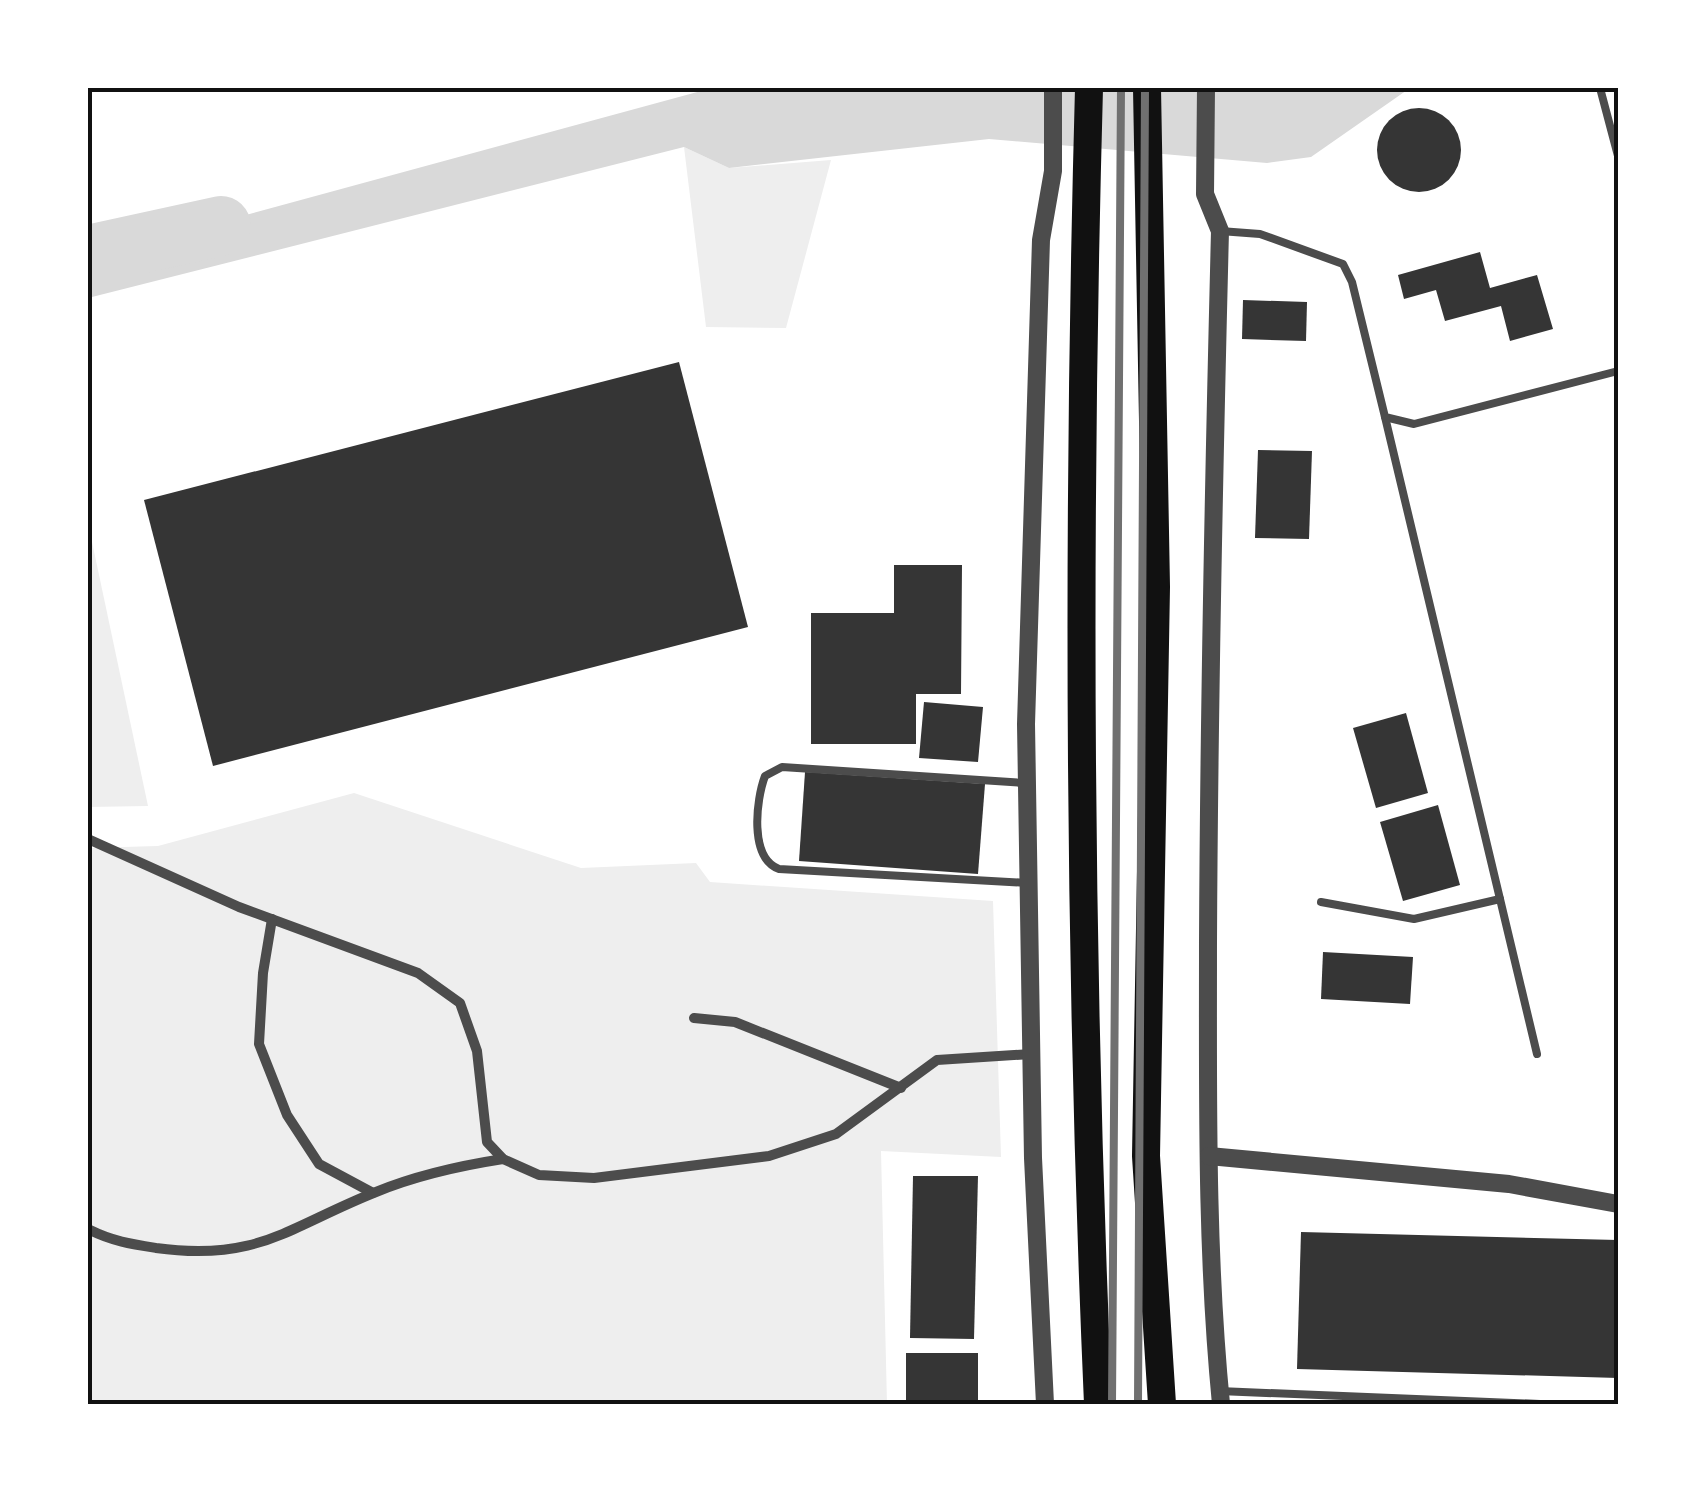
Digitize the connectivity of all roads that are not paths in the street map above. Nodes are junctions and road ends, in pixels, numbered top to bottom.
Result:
1 (1053, 88) edge
2 (1089, 88) edge
3 (1147, 88) edge
4 (1206, 88) edge
5 (1600, 88) edge
6 (1618, 156) edge
7 (1220, 231) junction
8 (1618, 371) edge
9 (1385, 417) junction
10 (1026, 784) junction
11 (88, 840) edge
12 (1028, 883) junction
13 (1500, 900) junction
14 (1321, 902) dead end
15 (272, 918) junction
16 (694, 1018) dead end
17 (1031, 1054) junction
18 (1537, 1054) dead end
19 (901, 1088) junction
20 (1209, 1156) junction
21 (502, 1160) junction
22 (373, 1193) junction
23 (1618, 1204) edge
24 (90, 1230) edge
25 (1220, 1398) edge
26 (1483, 1403) edge
27 (1044, 1404) edge
28 (1098, 1404) edge
29 (1162, 1404) edge
30 (1540, 1404) edge

1 - 10 street
2 - 28 highway
3 - 29 highway
4 - 7 street
5 - 6 lane
7 - 9 lane
7 - 20 street
8 - 9 lane
9 - 13 lane
10 - 12 street
10 - 12 lane
11 - 15 street
12 - 17 street
13 - 14 lane
13 - 18 lane
15 - 21 street
15 - 22 street
16 - 19 street
17 - 19 street
17 - 27 street
19 - 21 street
20 - 23 street
20 - 25 street
21 - 22 street
22 - 24 street
25 - 26 lane
26 - 30 lane

